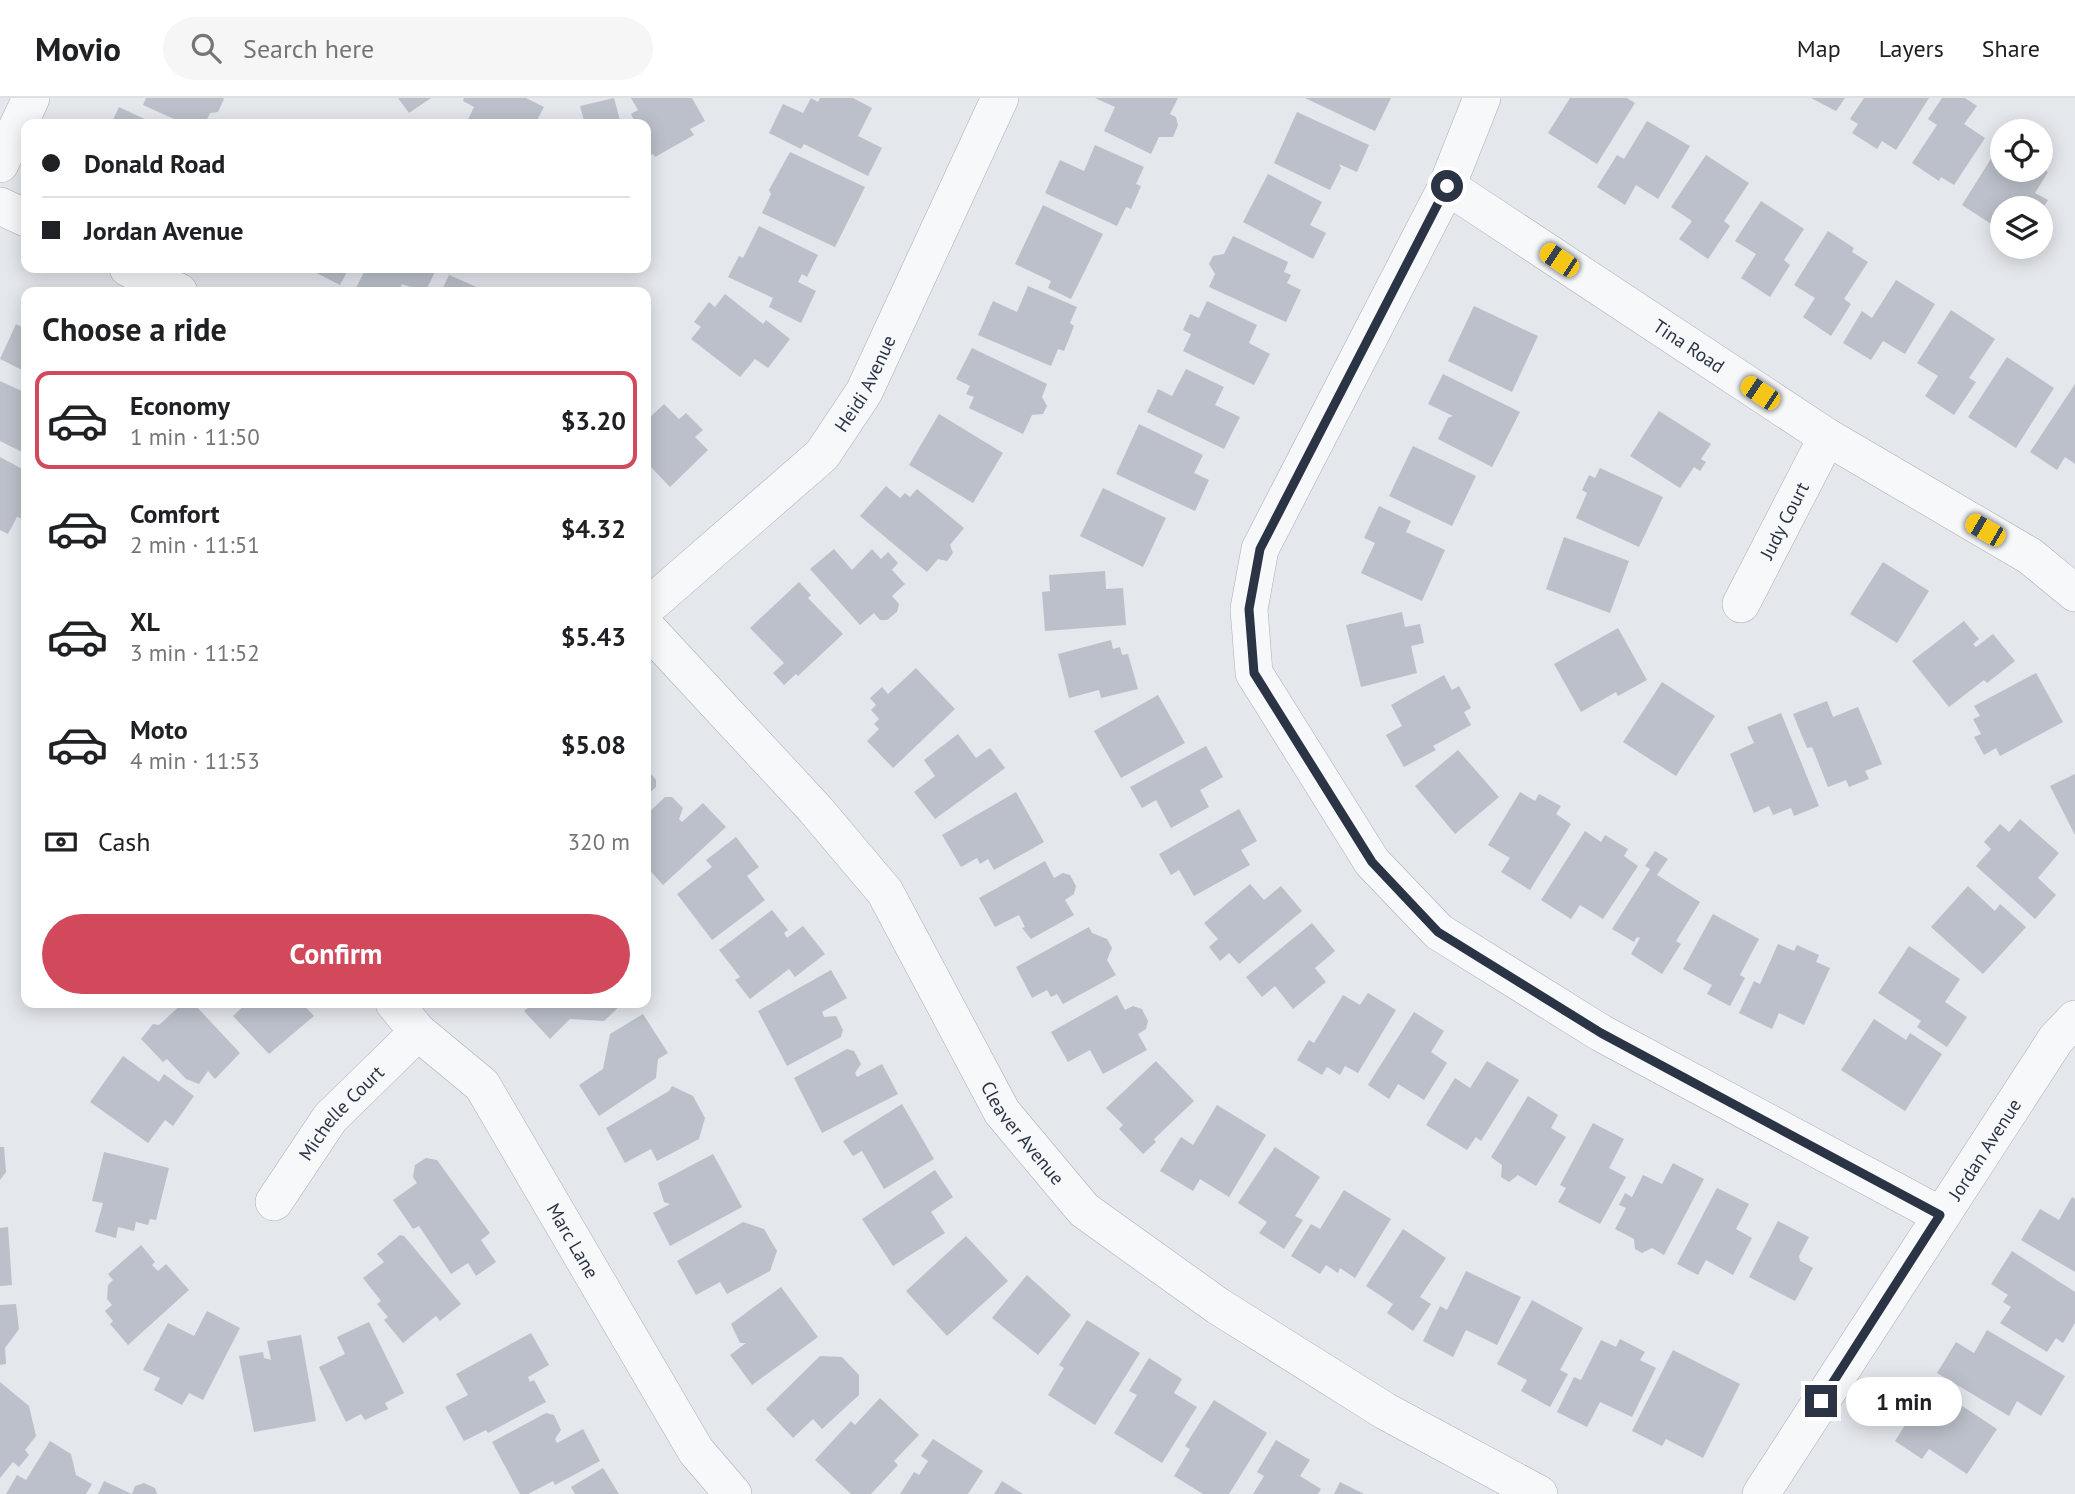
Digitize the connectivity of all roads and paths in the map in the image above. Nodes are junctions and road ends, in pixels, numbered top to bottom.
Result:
1 (31, 98) edge
2 (1000, 98) edge
3 (1482, 98) edge
4 (21, 119) edge
5 (21, 119) edge
6 (0, 164) edge
7 (1447, 186) junction
8 (0, 206) edge
9 (21, 216) edge
10 (139, 273) edge
11 (168, 287) edge
12 (1827, 437) junction
13 (2075, 593) edge
14 (651, 604) edge
15 (1741, 604) dead end
16 (651, 631) edge
17 (398, 1008) edge
18 (2075, 1020) edge
19 (418, 1032) junction
20 (274, 1202) dead end
21 (1940, 1215) junction
22 (733, 1494) edge
23 (1539, 1494) edge
24 (1761, 1494) edge

1 - 5 street
2 - 14 street, Heidi Avenue
3 - 7 street
4 - 6 street
7 - 12 street, Tina Road
7 - 21 street
8 - 9 street
10 - 11 street
12 - 13 street, Tina Road
12 - 15 street, Judy Court
16 - 23 street, Cleaver Avenue
17 - 19 street, Marc Lane
18 - 21 street, Jordan Avenue
19 - 20 street, Michelle Court
19 - 22 street, Marc Lane
21 - 24 street, Jordan Avenue

